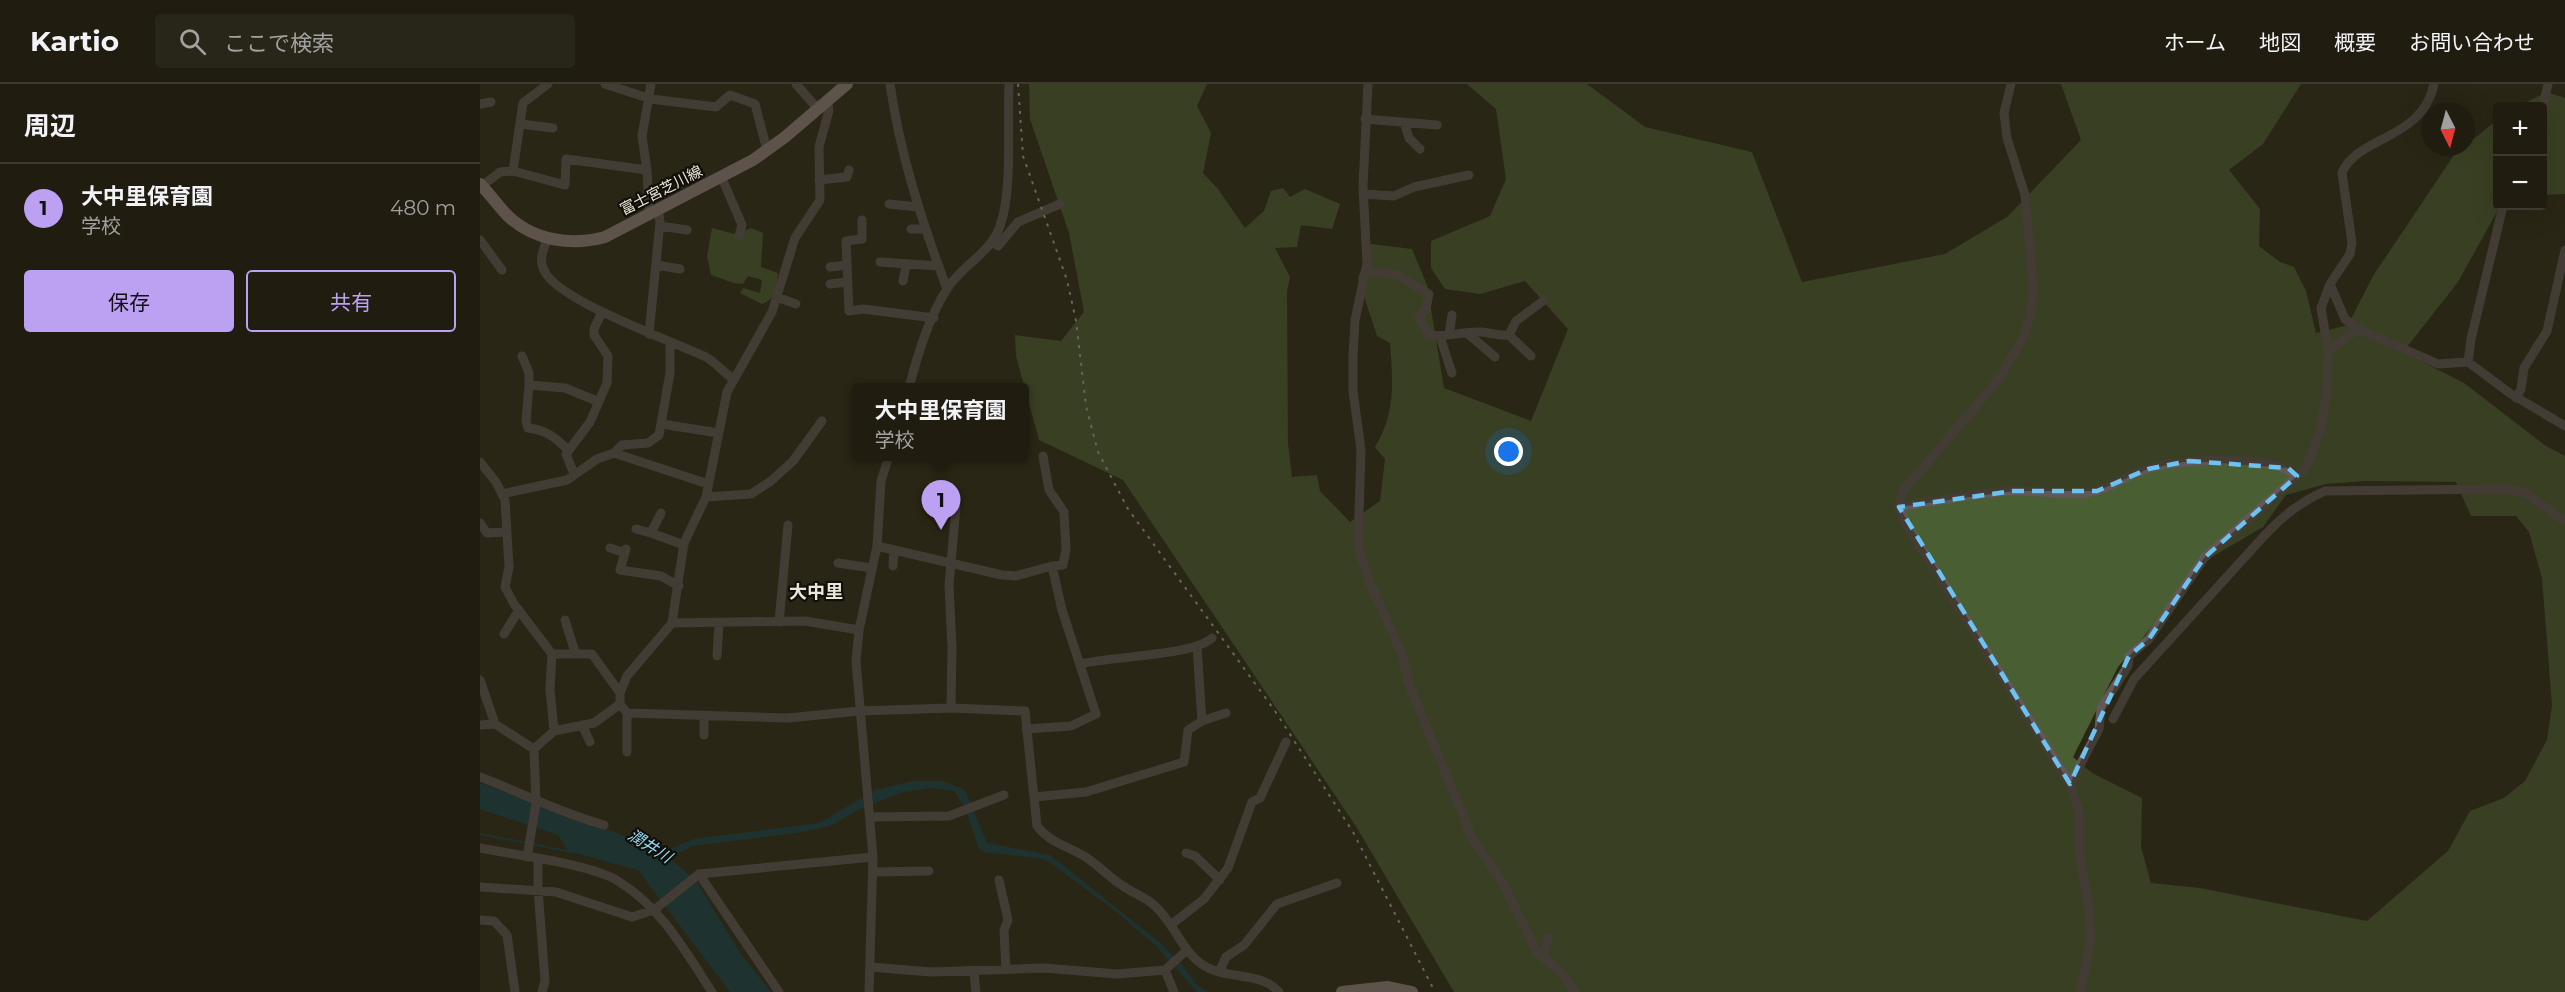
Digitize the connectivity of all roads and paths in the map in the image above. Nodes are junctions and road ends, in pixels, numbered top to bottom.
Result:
1 (548, 84) edge
2 (605, 84) edge
3 (651, 84) edge
4 (728, 84) edge
5 (796, 84) edge
6 (848, 84) edge
7 (890, 84) edge
8 (1009, 84) edge
9 (1368, 84) edge
10 (2011, 84) edge
11 (2434, 84) edge
12 (2548, 84) edge
13 (730, 96) junction
14 (651, 99) junction
15 (491, 102) dead end
16 (2544, 102) edge
17 (480, 104) edge
18 (823, 105) junction
19 (1365, 119) junction
20 (1404, 122) junction
21 (521, 124) junction
22 (1437, 125) dead end
23 (553, 128) dead end
24 (1420, 149) dead end
25 (767, 150) junction
26 (647, 170) junction
27 (849, 170) dead end
28 (513, 171) junction
29 (1469, 175) dead end
30 (722, 176) junction
31 (819, 180) junction
32 (482, 190) edge
33 (1363, 194) junction
34 (889, 204) dead end
35 (1060, 204) dead end
36 (918, 207) junction
37 (653, 210) junction
38 (2502, 210) edge
39 (862, 220) dead end
40 (660, 226) junction
41 (910, 229) dead end
42 (925, 229) junction
43 (687, 230) dead end
44 (739, 236) dead end
45 (548, 238) junction
46 (480, 240) edge
47 (993, 243) junction
48 (2565, 250) edge
49 (880, 262) dead end
50 (656, 265) junction
51 (846, 265) junction
52 (906, 266) junction
53 (939, 266) junction
54 (830, 267) dead end
55 (680, 269) dead end
56 (502, 270) dead end
57 (1366, 271) junction
58 (903, 281) dead end
59 (847, 282) junction
60 (830, 284) dead end
61 (2330, 284) junction
62 (947, 288) junction
63 (777, 297) junction
64 (1543, 300) dead end
65 (796, 304) dead end
66 (602, 312) junction
67 (1452, 315) dead end
68 (934, 318) junction
69 (2359, 329) junction
70 (1467, 333) junction
71 (649, 334) junction
72 (1509, 334) junction
73 (1444, 336) junction
74 (670, 342) junction
75 (2328, 350) junction
76 (522, 356) dead end
77 (1531, 356) dead end
78 (1495, 357) dead end
79 (2469, 362) junction
80 (1452, 373) dead end
81 (734, 380) junction
82 (910, 383) edge
83 (529, 385) junction
84 (2516, 398) junction
85 (597, 401) junction
86 (822, 421) dead end
87 (662, 424) junction
88 (2565, 426) edge
89 (718, 433) junction
90 (568, 450) junction
91 (614, 453) junction
92 (1044, 456) dead end
93 (887, 461) edge
94 (480, 462) edge
95 (574, 474) junction
96 (2297, 477) junction
97 (708, 484) junction
98 (502, 494) junction
99 (706, 497) junction
100 (956, 507) dead end
101 (1899, 507) junction
102 (661, 513) dead end
103 (2565, 521) edge
104 (480, 523) edge
105 (788, 525) dead end
106 (636, 529) dead end
107 (506, 532) junction
108 (651, 533) junction
109 (684, 545) junction
110 (877, 546) junction
111 (610, 548) dead end
112 (894, 550) junction
113 (951, 562) junction
114 (838, 563) dead end
115 (893, 566) dead end
116 (1052, 566) junction
117 (872, 568) junction
118 (679, 586) junction
119 (519, 610) junction
120 (565, 620) dead end
121 (779, 622) junction
122 (719, 623) junction
123 (672, 624) junction
124 (859, 630) junction
125 (504, 634) dead end
126 (1212, 638) dead end
127 (1197, 647) junction
128 (575, 652) junction
129 (552, 654) junction
130 (717, 656) dead end
131 (1081, 664) junction
132 (480, 680) edge
133 (620, 693) junction
134 (620, 704) junction
135 (951, 708) junction
136 (859, 711) junction
137 (627, 713) junction
138 (1226, 713) dead end
139 (704, 716) junction
140 (2112, 719) dead end
141 (1202, 721) junction
142 (495, 724) junction
143 (480, 725) edge
144 (582, 725) junction
145 (1026, 729) junction
146 (555, 731) junction
147 (704, 735) dead end
148 (590, 742) dead end
149 (1286, 742) dead end
150 (534, 749) junction
151 (627, 752) dead end
152 (480, 777) edge
153 (2070, 784) junction
154 (1004, 795) dead end
155 (1034, 797) junction
156 (536, 801) junction
157 (870, 813) junction
158 (604, 825) dead end
159 (480, 848) edge
160 (528, 853) junction
161 (1186, 853) dead end
162 (873, 857) junction
163 (538, 860) junction
164 (929, 871) dead end
165 (873, 872) junction
166 (699, 874) junction
167 (999, 880) dead end
168 (1220, 880) junction
169 (1337, 883) dead end
170 (480, 887) edge
171 (538, 889) junction
172 (656, 907) junction
173 (480, 920) edge
174 (1172, 924) junction
175 (1550, 937) dead end
176 (1184, 953) junction
177 (1542, 957) junction
178 (870, 967) junction
179 (1168, 968) junction
180 (1006, 970) junction
181 (1220, 970) junction
182 (974, 973) junction
183 (515, 992) edge
184 (542, 992) edge
185 (712, 992) edge
186 (779, 992) edge
187 (869, 992) edge
188 (976, 992) edge
189 (1174, 992) edge
190 (1279, 992) edge
191 (1342, 992) edge
192 (1412, 992) edge
193 (1574, 992) edge
194 (2080, 992) edge

1 - 21 street
2 - 14 street
3 - 14 street
4 - 13 street
5 - 18 street
6 - 18 main road, 富士宮芝川線
7 - 36 street
8 - 47 street
9 - 19 street
10 - 101 street
11 - 61 street
12 - 16 street
13 - 14 street
13 - 25 street
14 - 26 street
15 - 17 street
18 - 25 main road, 富士宮芝川線
18 - 31 street
19 - 20 street
19 - 33 street
20 - 22 street
20 - 24 street
21 - 23 street
21 - 28 street
25 - 30 main road, 富士宮芝川線
26 - 28 street
26 - 37 street
27 - 31 street
28 - 32 street
29 - 33 street
30 - 37 main road, 富士宮芝川線
30 - 44 street
31 - 63 street
32 - 45 main road, 富士宮芝川線
33 - 57 street
34 - 36 street
35 - 47 street
36 - 42 street
37 - 40 street
37 - 45 main road, 富士宮芝川線
38 - 79 street
39 - 51 street
40 - 43 street
40 - 50 street
41 - 42 street
42 - 53 street
45 - 66 street
46 - 56 street
47 - 62 street
48 - 84 street
49 - 52 street
50 - 55 street
50 - 71 street
51 - 54 street
51 - 59 street
52 - 53 street
52 - 58 street
53 - 62 street
57 - 73 street
57 - 177 street
59 - 60 street
59 - 68 street
61 - 69 street
61 - 75 street
62 - 68 street
63 - 65 street
63 - 81 street
64 - 72 street
66 - 71 street
66 - 85 street
67 - 73 street
68 - 82 street
69 - 75 street
69 - 79 street
70 - 72 street
70 - 73 street
70 - 78 street
71 - 74 street
72 - 77 street
73 - 80 street
74 - 81 street
74 - 87 street
75 - 96 street
76 - 83 street
79 - 84 street
81 - 89 street
83 - 85 street
83 - 90 street
84 - 88 street
85 - 90 street
86 - 99 street
87 - 89 street
87 - 91 street
89 - 97 street
90 - 95 street
91 - 95 street
91 - 97 street
92 - 116 street
93 - 110 street
94 - 98 street
95 - 98 street
96 - 101 street
96 - 153 street
97 - 99 street
98 - 107 street
99 - 109 street
100 - 113 street
101 - 153 street
102 - 108 street
103 - 140 street
104 - 107 street
105 - 121 street
106 - 108 street
107 - 119 street
108 - 109 street
109 - 118 street
110 - 112 street
110 - 117 street
111 - 118 street
112 - 113 street
112 - 115 street
113 - 116 street
113 - 135 street
114 - 117 street
116 - 131 street
117 - 124 street
118 - 123 street
119 - 125 street
119 - 129 street
120 - 128 street
121 - 122 street
121 - 124 street
122 - 123 street
122 - 130 street
123 - 133 street
124 - 136 street
126 - 127 street
127 - 131 street
127 - 141 street
128 - 129 street
128 - 133 street
129 - 146 street
131 - 145 street
132 - 142 street
133 - 134 street
134 - 137 street
134 - 144 street
135 - 136 street
135 - 145 street
136 - 139 street
136 - 157 street
137 - 139 street
137 - 151 street
138 - 141 street
139 - 147 street
141 - 155 street
142 - 143 street
142 - 150 street
144 - 146 street
144 - 148 street
145 - 155 street
146 - 150 street
149 - 168 street
150 - 156 street
152 - 156 street
153 - 194 street
154 - 157 street
155 - 174 street
156 - 158 street
156 - 160 street
157 - 162 street
159 - 160 street
160 - 163 street
161 - 168 street
162 - 165 street
162 - 166 street
163 - 171 street
163 - 172 street
164 - 165 street
165 - 178 street
166 - 172 street
166 - 186 street
167 - 180 street
168 - 174 street
169 - 181 street
170 - 171 street
171 - 172 street
171 - 184 street
172 - 185 street
173 - 183 street
174 - 176 street
175 - 177 street
176 - 179 street
176 - 181 street
177 - 193 street
178 - 182 street
178 - 187 street
179 - 180 street
179 - 189 street
180 - 182 street
181 - 190 street
182 - 188 street
191 - 192 main road

